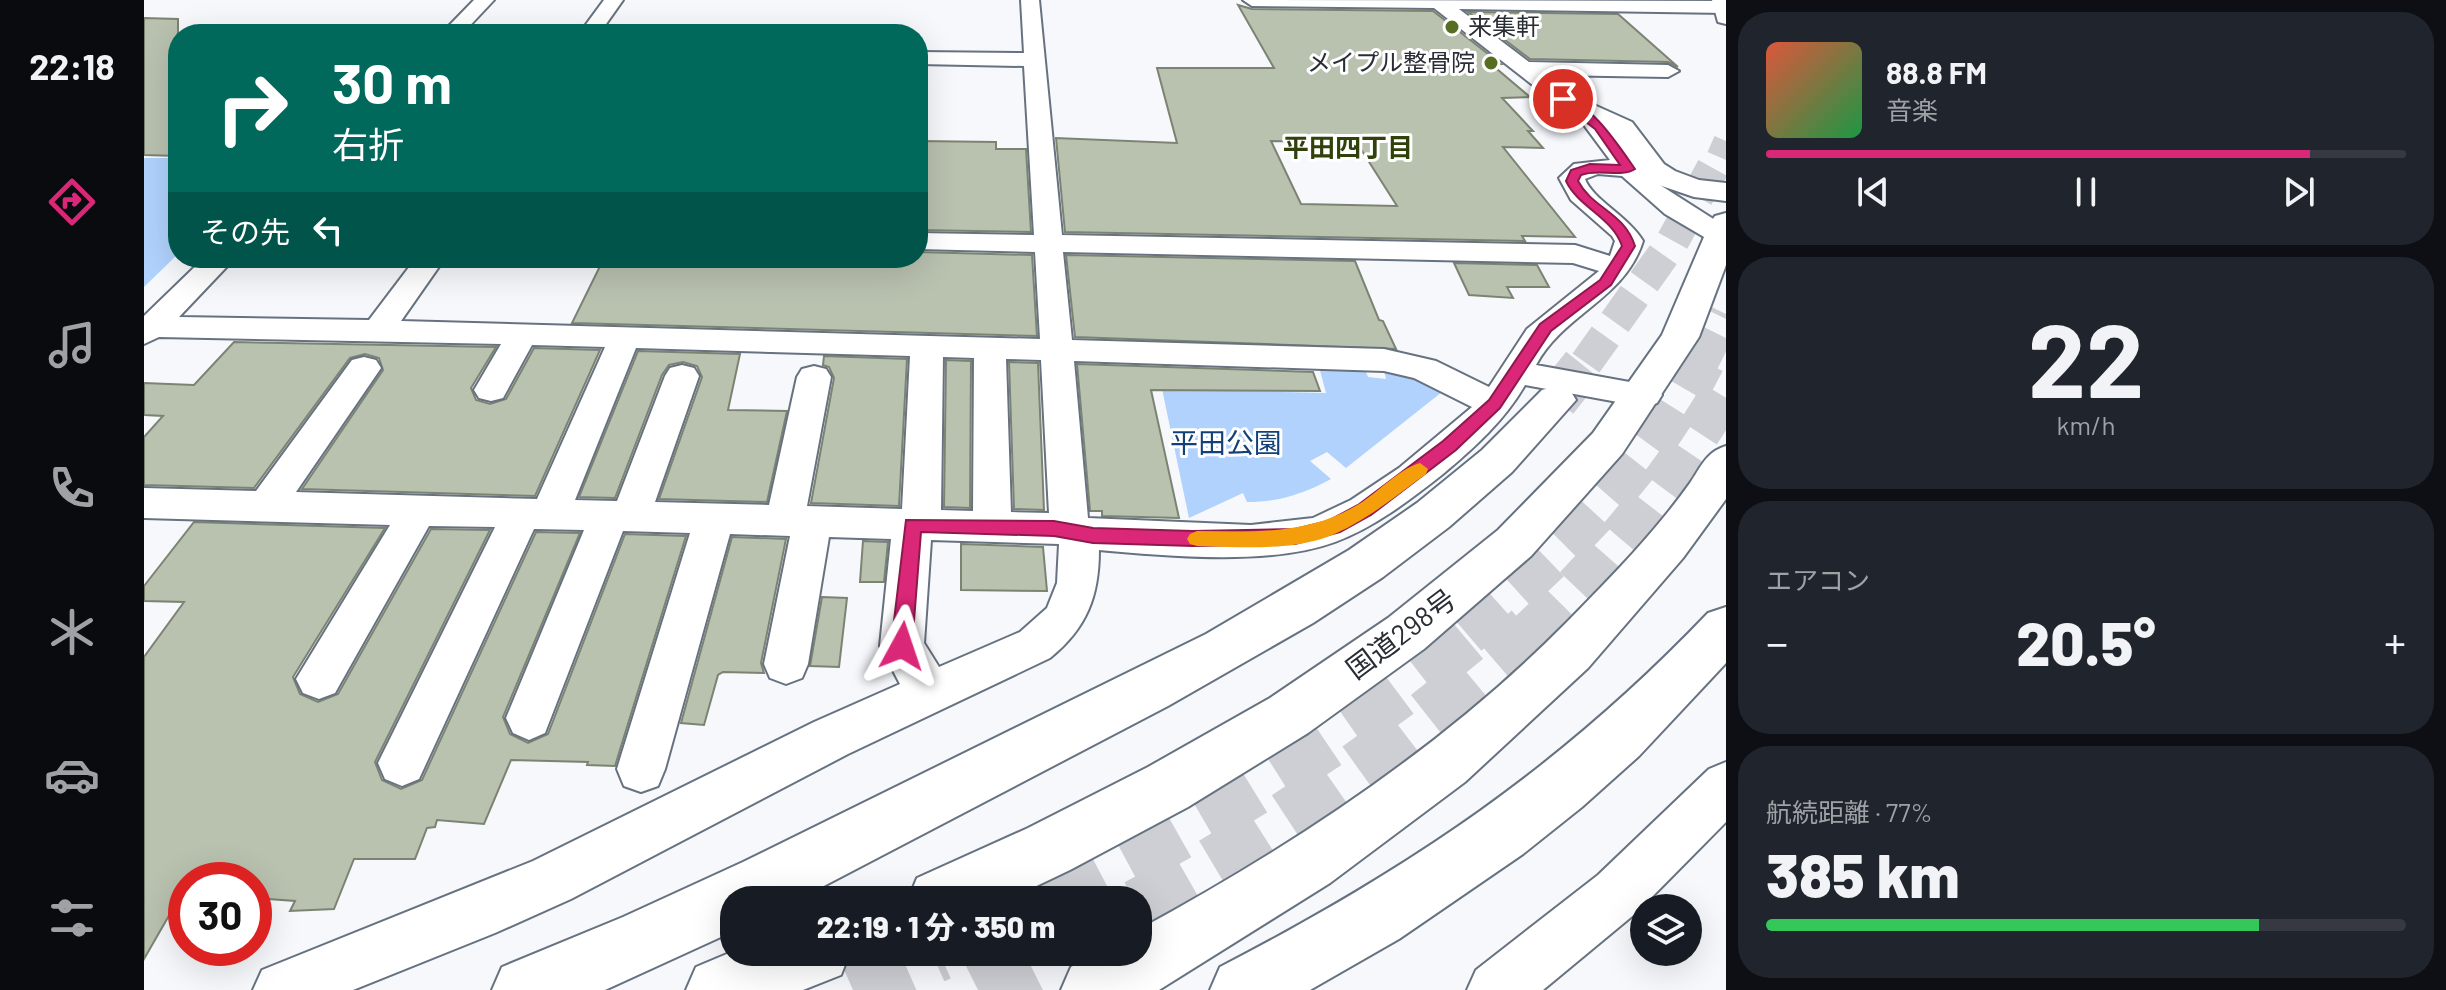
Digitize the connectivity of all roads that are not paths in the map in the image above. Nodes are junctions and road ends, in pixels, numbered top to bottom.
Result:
1 (485, 0) edge
2 (614, 0) edge
3 (1030, 0) edge
4 (1252, 0) edge
5 (1437, 1) edge
6 (1525, 2) edge
7 (1605, 2) edge
8 (1664, 7) edge
9 (1725, 8) edge
10 (461, 24) edge
11 (596, 24) edge
12 (1636, 28) dead end
13 (928, 58) edge
14 (1034, 60) junction
15 (1524, 68) junction
16 (1631, 70) junction
17 (1668, 71) dead end
18 (1662, 97) dead end
19 (1563, 99) junction
20 (1629, 169) junction
21 (1725, 222) edge
22 (928, 241) edge
23 (1049, 242) junction
24 (1616, 267) junction
25 (211, 268) edge
26 (424, 268) edge
27 (148, 330) edge
28 (378, 330) junction
29 (521, 336) junction
30 (624, 339) junction
31 (927, 347) junction
32 (990, 349) junction
33 (1058, 351) junction
34 (364, 368) dead end
35 (682, 376) dead end
36 (814, 377) dead end
37 (1536, 386) junction
38 (491, 390) dead end
39 (1645, 395) junction
40 (1495, 404) junction
41 (1726, 462) edge
42 (144, 503) edge
43 (266, 507) junction
44 (418, 511) junction
45 (535, 515) junction
46 (620, 517) junction
47 (714, 520) junction
48 (799, 522) junction
49 (916, 525) junction
50 (992, 527) junction
51 (1075, 532) junction
52 (1726, 628) edge
53 (786, 664) dead end
54 (319, 679) dead end
55 (929, 692) junction
56 (529, 718) dead end
57 (402, 763) dead end
58 (641, 769) dead end
59 (1726, 786) edge
60 (968, 886) edge
61 (782, 966) edge
62 (282, 990) edge
63 (525, 990) edge
64 (719, 990) edge
65 (1094, 990) edge
66 (1243, 990) edge
67 (1496, 990) edge

1 - 10 street
2 - 11 street
3 - 14 street
4 - 5 street
5 - 6 street
5 - 15 street
6 - 7 street
7 - 8 street
7 - 12 street
8 - 9 street
13 - 14 street
14 - 23 street
15 - 16 street
15 - 19 street
16 - 17 street
16 - 18 street
19 - 20 street
19 - 21 highway
20 - 21 street
20 - 24 street
21 - 39 highway, 国道298号
22 - 23 street
23 - 24 street
23 - 33 street
24 - 37 street
25 - 27 street
26 - 28 street
27 - 28 street
28 - 29 street
29 - 30 street
29 - 38 street
30 - 31 street
30 - 45 street
31 - 32 street
31 - 49 street
32 - 33 street
32 - 50 street
33 - 40 street
33 - 51 street
34 - 43 street
35 - 46 street
36 - 48 street
37 - 39 street
37 - 40 street
37 - 63 highway
39 - 60 highway, 国道298号
40 - 51 street
41 - 65 highway
42 - 43 street
43 - 44 street
44 - 45 street
44 - 54 street
45 - 46 street
45 - 57 street
46 - 47 street
46 - 56 street
47 - 48 street
47 - 58 street
48 - 49 street
48 - 53 street
49 - 50 street
49 - 55 street
50 - 51 street
51 - 55 street
52 - 66 highway
55 - 62 street
59 - 67 street
61 - 64 highway

